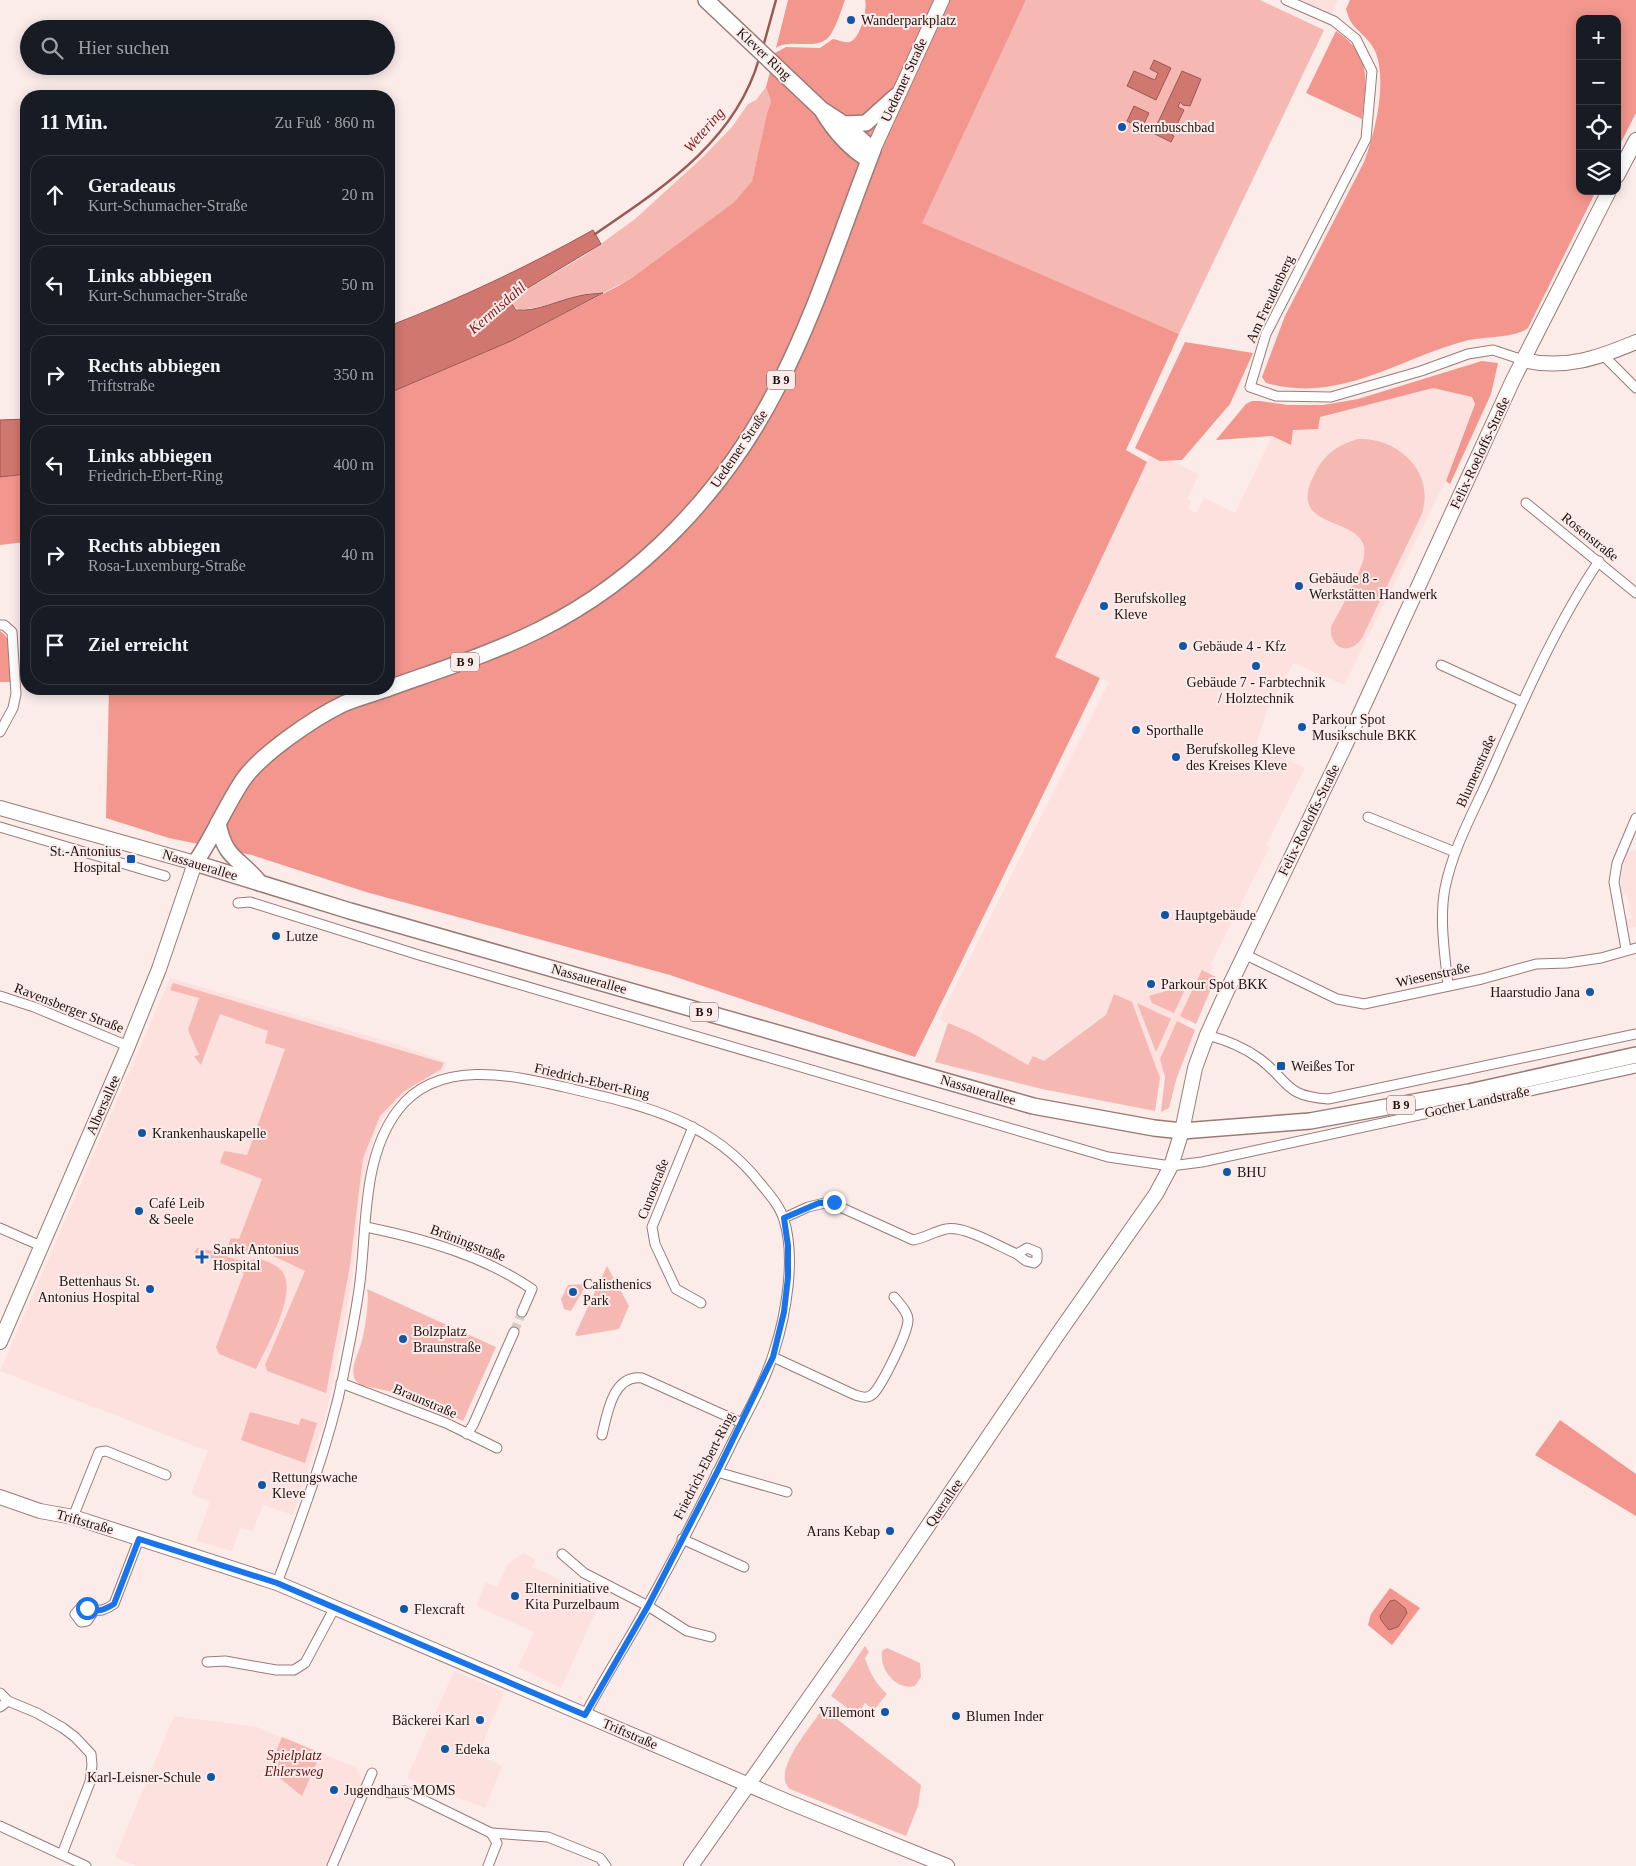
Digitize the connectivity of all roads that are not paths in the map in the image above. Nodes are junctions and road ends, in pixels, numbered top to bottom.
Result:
1 (706, 0) edge
2 (942, 0) edge
3 (1286, 0) edge
4 (896, 96) junction
5 (821, 109) junction
6 (844, 124) junction
7 (1636, 140) edge
8 (871, 155) junction
9 (1621, 168) edge
10 (1607, 195) edge
11 (1636, 342) edge
12 (1604, 356) junction
13 (1523, 360) junction
14 (1636, 388) edge
15 (1526, 503) dead end
16 (1599, 562) junction
17 (1636, 592) edge
18 (0, 625) edge
19 (1441, 665) dead end
20 (395, 686) edge
21 (368, 695) edge
22 (1522, 702) junction
23 (0, 732) edge
24 (0, 808) edge
25 (1368, 817) dead end
26 (1636, 818) edge
27 (218, 823) junction
28 (0, 827) edge
29 (1455, 852) junction
30 (195, 863) junction
31 (165, 876) dead end
32 (260, 883) junction
33 (238, 902) dead end
34 (1631, 949) edge
35 (1244, 954) junction
36 (1448, 986) junction
37 (0, 996) edge
38 (1636, 1034) edge
39 (1207, 1035) junction
40 (128, 1046) junction
41 (1636, 1055) edge
42 (1636, 1068) edge
43 (693, 1127) junction
44 (1182, 1131) junction
45 (1168, 1171) junction
46 (784, 1218) junction
47 (366, 1227) junction
48 (0, 1228) edge
49 (41, 1246) junction
50 (1017, 1254) dead end
51 (894, 1296) dead end
52 (701, 1303) dead end
53 (522, 1312) tunnel mouth
54 (514, 1332) tunnel mouth
55 (0, 1342) edge
56 (773, 1357) junction
57 (341, 1383) junction
58 (742, 1423) junction
59 (467, 1434) junction
60 (602, 1435) dead end
61 (497, 1448) dead end
62 (717, 1472) junction
63 (166, 1475) dead end
64 (787, 1492) dead end
65 (0, 1497) edge
66 (73, 1517) junction
67 (139, 1539) junction
68 (682, 1539) junction
69 (562, 1554) dead end
70 (744, 1568) dead end
71 (277, 1583) junction
72 (336, 1606) junction
73 (648, 1606) junction
74 (94, 1612) dead end
75 (711, 1637) dead end
76 (207, 1662) dead end
77 (0, 1693) edge
78 (8, 1701) junction
79 (0, 1708) edge
80 (585, 1715) junction
81 (372, 1773) dead end
82 (748, 1784) junction
83 (389, 1793) dead end
84 (0, 1826) edge
85 (491, 1833) junction
86 (62, 1854) junction
87 (86, 1866) edge
88 (332, 1866) edge
89 (488, 1866) edge
90 (606, 1866) edge
91 (691, 1866) edge
92 (947, 1866) edge

1 - 5 main road, Klever Ring
2 - 4 street, Uedemer Straße
3 - 13 street, Am Freudenberg
4 - 6 main road
4 - 8 street, Uedemer Straße
5 - 6 main road, Klever Ring
5 - 8 main road, Klever Ring
6 - 8 main road, Klever Ring
7 - 9 street
8 - 20 main road, Uedemer Straße / B 9
10 - 13 street, Felix-Roeloffs-Straße
11 - 12 street
12 - 13 street
12 - 14 street
13 - 35 street, Felix-Roeloffs-Straße
15 - 16 street, Rosenstraße
16 - 17 street, Rosenstraße
16 - 22 street, Blumenstraße
18 - 23 street
19 - 22 street
21 - 27 main road, Uedemer Straße / B 9
22 - 29 street, Blumenstraße
24 - 30 street, Nassauerallee
25 - 29 street
26 - 34 street
27 - 30 main road, Uedemer Straße / B 9
27 - 32 main road
28 - 31 street, Nassauerallee
29 - 36 street, Blumenstraße
30 - 32 main road, Nassauerallee / B 9
30 - 40 street, Albersallee
32 - 44 main road, Nassauerallee / B 9
33 - 45 street, Nassauerallee
34 - 36 street, Wiesenstraße
35 - 36 street, Wiesenstraße
35 - 39 street, Felix-Roeloffs-Straße
37 - 40 street, Ravensberger Straße
38 - 39 street
39 - 44 street, Felix-Roeloffs-Straße
40 - 49 street, Albersallee
41 - 44 main road, Gocher Landstraße / B 9
42 - 45 street, Gocher Landstraße
43 - 46 street, Friedrich-Ebert-Ring
43 - 47 street, Friedrich-Ebert-Ring
43 - 52 street, Cunostraße
44 - 45 street, Querallee
45 - 82 street, Querallee
46 - 50 street
46 - 56 street, Friedrich-Ebert-Ring
47 - 53 street, Brüningstraße
47 - 57 street, Friedrich-Ebert-Ring
48 - 49 street
49 - 55 street, Albersallee
51 - 56 street
54 - 59 street
56 - 58 street, Friedrich-Ebert-Ring
57 - 59 street, Braunstraße
57 - 71 street, Friedrich-Ebert-Ring
58 - 60 street
58 - 62 street, Friedrich-Ebert-Ring
59 - 61 street, Braunstraße
62 - 64 street
62 - 68 street, Friedrich-Ebert-Ring
63 - 66 street
65 - 66 street, Triftstraße
66 - 67 street, Triftstraße
67 - 71 street, Triftstraße
67 - 74 street
68 - 70 street
68 - 73 street, Friedrich-Ebert-Ring
69 - 73 street
71 - 72 street, Triftstraße
72 - 76 street
72 - 80 street, Triftstraße
73 - 75 street
73 - 80 street, Friedrich-Ebert-Ring
77 - 78 street
78 - 79 street
78 - 86 street
80 - 82 street, Triftstraße
81 - 88 street
82 - 91 street, Querallee
82 - 92 street, Triftstraße
83 - 85 street
84 - 86 street
85 - 89 street
85 - 90 street
86 - 87 street

